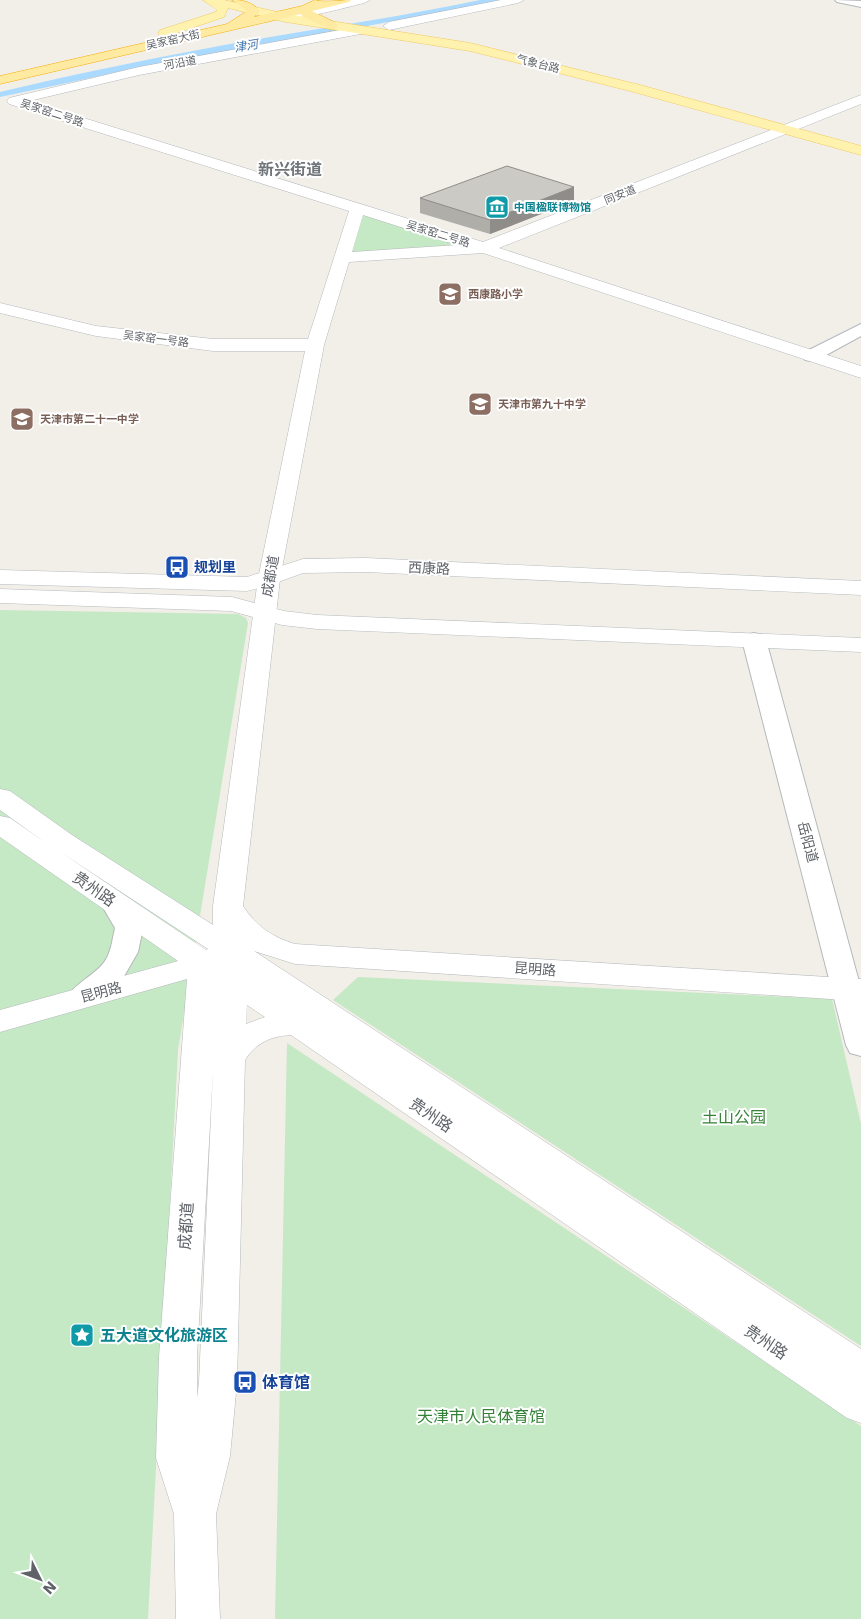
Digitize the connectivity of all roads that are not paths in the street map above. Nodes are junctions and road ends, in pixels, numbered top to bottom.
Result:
1 (209, 0) edge
2 (345, 0) edge
3 (364, 0) edge
4 (518, 0) edge
5 (841, 0) edge
6 (329, 4) edge
7 (861, 4) edge
8 (249, 7) edge
9 (296, 8) edge
10 (332, 26) junction
11 (385, 26) junction
12 (356, 27) junction
13 (224, 28) junction
14 (164, 33) junction
15 (0, 71) edge
16 (0, 80) edge
17 (861, 99) edge
18 (7, 102) edge
19 (790, 127) junction
20 (861, 144) edge
21 (861, 151) edge
22 (357, 209) junction
23 (484, 248) junction
24 (341, 258) junction
25 (0, 308) edge
26 (861, 329) edge
27 (315, 345) junction
28 (811, 356) junction
29 (861, 372) edge
30 (0, 577) edge
31 (269, 579) junction
32 (861, 588) edge
33 (0, 596) edge
34 (263, 613) junction
35 (754, 640) junction
36 (861, 645) edge
37 (0, 797) edge
38 (0, 824) edge
39 (115, 904) junction
40 (228, 906) junction
41 (221, 965) junction
42 (854, 990) edge
43 (82, 997) junction
44 (0, 1021) edge
45 (296, 1024) junction
46 (861, 1045) edge
47 (228, 1062) junction
48 (861, 1369) edge
49 (861, 1406) edge
50 (195, 1514) junction
51 (198, 1619) edge

1 - 8 main road, 气象台路
1 - 14 main road
2 - 6 main road
2 - 9 highway, 吴家窑大街
3 - 6 street
4 - 11 street
5 - 7 street
6 - 9 highway
6 - 12 main road
8 - 9 highway, 吴家窑大街
8 - 9 main road, 气象台路
8 - 13 highway
8 - 14 highway, 吴家窑大街
9 - 10 main road, 气象台路
9 - 10 highway
9 - 12 main road, 气象台路
9 - 13 highway, 吴家窑大街
10 - 12 main road, 气象台路
11 - 12 main road, 气象台路
11 - 19 main road, 气象台路
12 - 18 street, 河沿道
12 - 19 main road, 气象台路
13 - 16 highway, 吴家窑大街
14 - 15 highway, 吴家窑大街
17 - 19 street, 同安道
18 - 22 street, 吴家窑二号路
19 - 20 main road, 气象台路
19 - 21 main road, 气象台路
19 - 23 street, 同安道
22 - 23 street, 吴家窑二号路
22 - 24 street, 成都道
23 - 24 street, 同安道
23 - 28 street, 吴家窑二号路
24 - 27 street, 成都道
25 - 27 street, 吴家窑一号路
26 - 28 street
27 - 31 street, 成都道
28 - 29 street, 吴家窑二号路
30 - 31 street, 西康路
31 - 32 street, 西康路
31 - 34 street, 成都道
33 - 34 street
34 - 35 street
34 - 40 street, 成都道
35 - 36 street
35 - 42 street, 岳阳道
37 - 41 street, 贵州路
38 - 39 street, 贵州路
39 - 41 street, 贵州路
39 - 43 street
40 - 41 street, 成都道
40 - 42 street, 昆明路
41 - 43 street, 昆明路
41 - 45 street, 贵州路
41 - 47 street, 成都道
41 - 48 street, 贵州路
41 - 50 street, 成都道
42 - 46 street, 岳阳道
43 - 44 street, 昆明路
45 - 47 street
45 - 49 street, 贵州路
47 - 50 street, 成都道
50 - 51 street, 成都道

